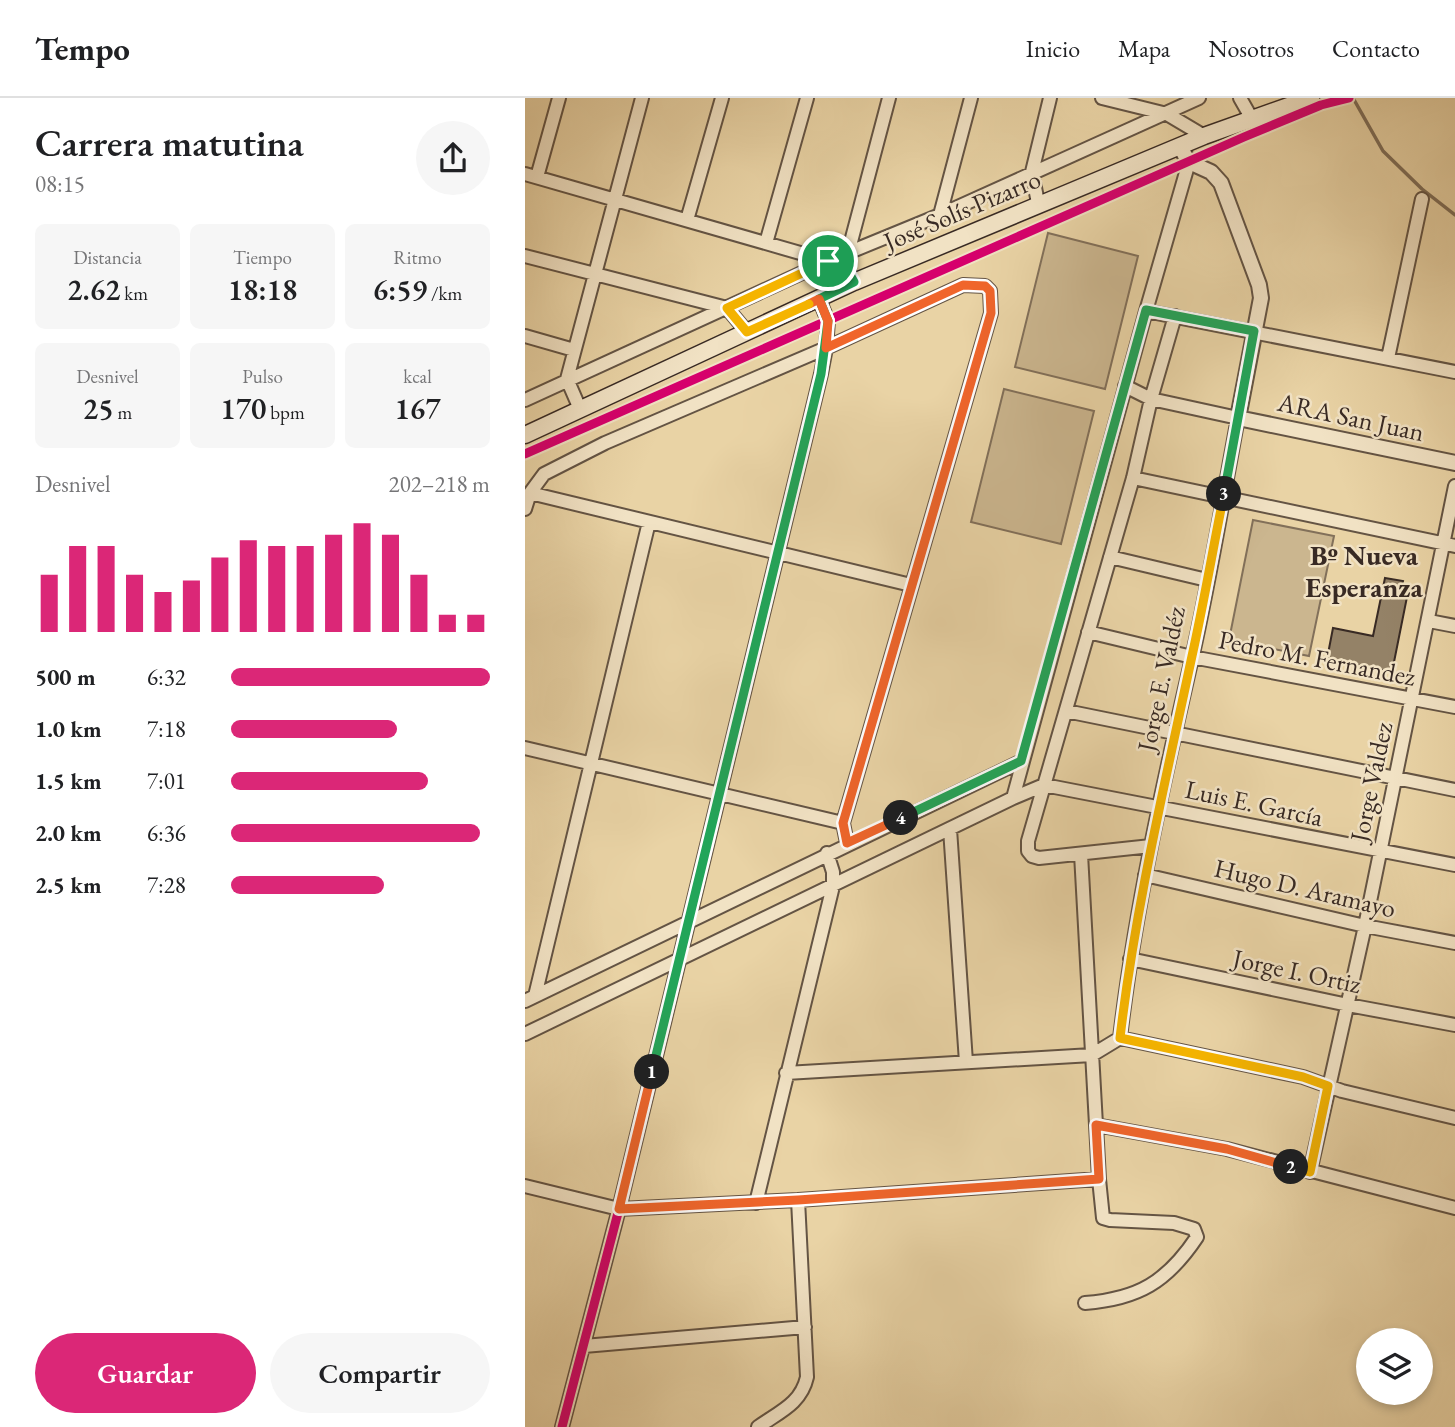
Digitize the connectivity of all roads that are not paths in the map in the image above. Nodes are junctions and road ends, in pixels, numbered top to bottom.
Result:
1 (559, 98) edge
2 (642, 98) edge
3 (722, 98) edge
4 (807, 98) edge
5 (889, 98) edge
6 (971, 98) edge
7 (1050, 98) edge
8 (1102, 98) edge
9 (1199, 98) edge
10 (1240, 98) edge
11 (1311, 98) edge
12 (1130, 102) edge
13 (1167, 114) junction
14 (1252, 119) junction
15 (1204, 136) junction
16 (1180, 147) junction
17 (1189, 162) junction
18 (1032, 172) junction
19 (531, 176) edge
20 (1422, 199) dead end
21 (615, 200) junction
22 (1038, 203) junction
23 (940, 215) junction
24 (687, 220) junction
25 (767, 243) junction
26 (525, 256) edge
27 (839, 257) junction
28 (594, 275) junction
29 (854, 282) junction
30 (819, 299) junction
31 (727, 308) junction
32 (1146, 310) junction
33 (1175, 316) junction
34 (1254, 331) junction
35 (747, 332) junction
36 (525, 336) edge
37 (826, 348) junction
38 (574, 350) junction
39 (1388, 358) junction
40 (1455, 372) edge
41 (567, 379) junction
42 (1125, 386) junction
43 (1151, 399) junction
44 (525, 400) edge
45 (580, 409) junction
46 (1238, 418) junction
47 (525, 435) edge
48 (1455, 463) edge
49 (1133, 478) junction
50 (1455, 486) edge
51 (530, 494) junction
52 (1223, 496) junction
53 (525, 509) edge
54 (649, 522) junction
55 (1449, 545) edge
56 (776, 552) junction
57 (1110, 557) junction
58 (1207, 580) junction
59 (911, 584) junction
60 (1429, 621) junction
61 (1455, 626) edge
62 (1088, 632) junction
63 (1192, 656) junction
64 (1412, 699) junction
65 (1455, 707) edge
66 (1066, 711) junction
67 (1174, 733) junction
68 (525, 748) edge
69 (1021, 761) junction
70 (591, 764) junction
71 (1394, 779) junction
72 (1044, 785) junction
73 (1455, 790) edge
74 (720, 794) junction
75 (1013, 798) junction
76 (1158, 806) junction
77 (843, 823) junction
78 (950, 829) junction
79 (847, 843) junction
80 (1151, 846) junction
81 (1379, 852) junction
82 (827, 853) junction
83 (1081, 854) junction
84 (1455, 865) edge
85 (1145, 875) junction
86 (832, 886) junction
87 (689, 923) junction
88 (1366, 926) junction
89 (1455, 943) edge
90 (680, 959) junction
91 (1130, 959) junction
92 (530, 999) edge
93 (1348, 1005) junction
94 (1455, 1025) edge
95 (525, 1035) edge
96 (1120, 1038) junction
97 (1092, 1055) junction
98 (966, 1062) junction
99 (786, 1073) junction
100 (1328, 1086) junction
101 (1455, 1118) edge
102 (1096, 1125) junction
103 (1310, 1172) junction
104 (1099, 1179) junction
105 (525, 1186) edge
106 (798, 1200) junction
107 (756, 1203) junction
108 (1455, 1208) edge
109 (619, 1209) junction
110 (1085, 1303) dead end
111 (806, 1327) junction
112 (584, 1346) junction
113 (562, 1427) edge
114 (758, 1427) edge

1 - 19 street
2 - 21 street
3 - 24 street
4 - 25 street
5 - 27 street
6 - 23 street
7 - 18 street
8 - 12 street
9 - 13 street
10 - 14 street
11 - 14 main road, José Solís Pizarro
12 - 13 street
13 - 15 street
13 - 18 street
14 - 15 main road, José Solís Pizarro
15 - 16 main road, José Solís Pizarro
16 - 17 street
16 - 22 main road, José Solís Pizarro
17 - 32 street
17 - 34 street, Jorge E. Valdéz
18 - 22 street
18 - 23 street
19 - 21 street
20 - 39 street
21 - 24 street
21 - 28 street
22 - 29 main road, José Solís Pizarro
23 - 27 street
24 - 25 street
25 - 27 street
26 - 28 street
27 - 29 street
27 - 31 street
28 - 31 street
28 - 38 street
29 - 30 main road, José Solís Pizarro
30 - 35 main road, José Solís Pizarro
30 - 37 street
31 - 35 street
31 - 41 street
32 - 33 street
32 - 42 street
33 - 34 street
33 - 43 street
34 - 39 street
34 - 46 street, Jorge E. Valdéz
35 - 45 main road, José Solís Pizarro
36 - 38 street
37 - 51 street
37 - 56 street
37 - 59 street
38 - 41 street
39 - 40 street
41 - 44 street
41 - 45 street
42 - 43 street
42 - 69 street
43 - 46 street
43 - 49 street
45 - 47 main road, José Solís Pizarro
46 - 48 street, ARA San Juan
46 - 52 street, Jorge E. Valdéz
49 - 52 street
49 - 57 street
50 - 55 street, Jorge Valdez
51 - 53 street
51 - 54 street
52 - 55 street
52 - 58 street, Jorge E. Valdéz
54 - 56 street
54 - 70 street
55 - 60 street, Jorge Valdez
56 - 59 street
56 - 74 street
57 - 58 street
57 - 62 street
58 - 63 street, Jorge E. Valdéz
59 - 77 street
60 - 61 street
60 - 64 street, Jorge Valdez
62 - 63 street, Pedro M. Fernandez
62 - 66 street
63 - 64 street, Pedro M. Fernandez
63 - 67 street, Jorge E. Valdéz
64 - 65 street, Pedro M. Fernandez
64 - 71 street, Jorge Valdez
66 - 67 street
66 - 72 street
67 - 71 street
67 - 76 street, Jorge E. Valdéz
68 - 70 street
69 - 75 street
69 - 79 street
70 - 74 street
70 - 92 street
71 - 73 street
71 - 81 street, Jorge Valdez
72 - 75 street
72 - 76 street, Luis E. García
72 - 83 street
74 - 77 street
74 - 87 street
75 - 78 street
76 - 80 street, Jorge E. Valdéz
76 - 81 street, Luis E. García
77 - 79 street
78 - 86 street
78 - 98 street
79 - 82 street
80 - 83 street
80 - 85 street, Jorge E. Valdéz
81 - 84 street, Luis E. García
81 - 88 street, Jorge Valdez
82 - 86 street
82 - 87 street
83 - 97 street
85 - 88 street, Hugo D. Aramayo
85 - 91 street, Jorge E. Valdéz
86 - 90 street
86 - 99 street
87 - 90 street
87 - 92 street
88 - 89 street, Hugo D. Aramayo
88 - 93 street, Jorge Valdez
90 - 95 street
90 - 109 street
91 - 93 street, Jorge I. Ortiz
91 - 96 street, Jorge E. Valdéz
93 - 94 street, Jorge I. Ortiz
93 - 100 street, Jorge Valdez
96 - 97 street
96 - 100 street
97 - 98 street
97 - 102 street
98 - 99 street
99 - 107 street
100 - 101 street
100 - 103 street, Jorge Valdez
102 - 103 street
102 - 104 street
103 - 108 street
104 - 106 street
104 - 110 street
105 - 109 street
106 - 107 street
106 - 111 street
107 - 109 street
109 - 112 street
111 - 112 street
111 - 114 street
112 - 113 street

